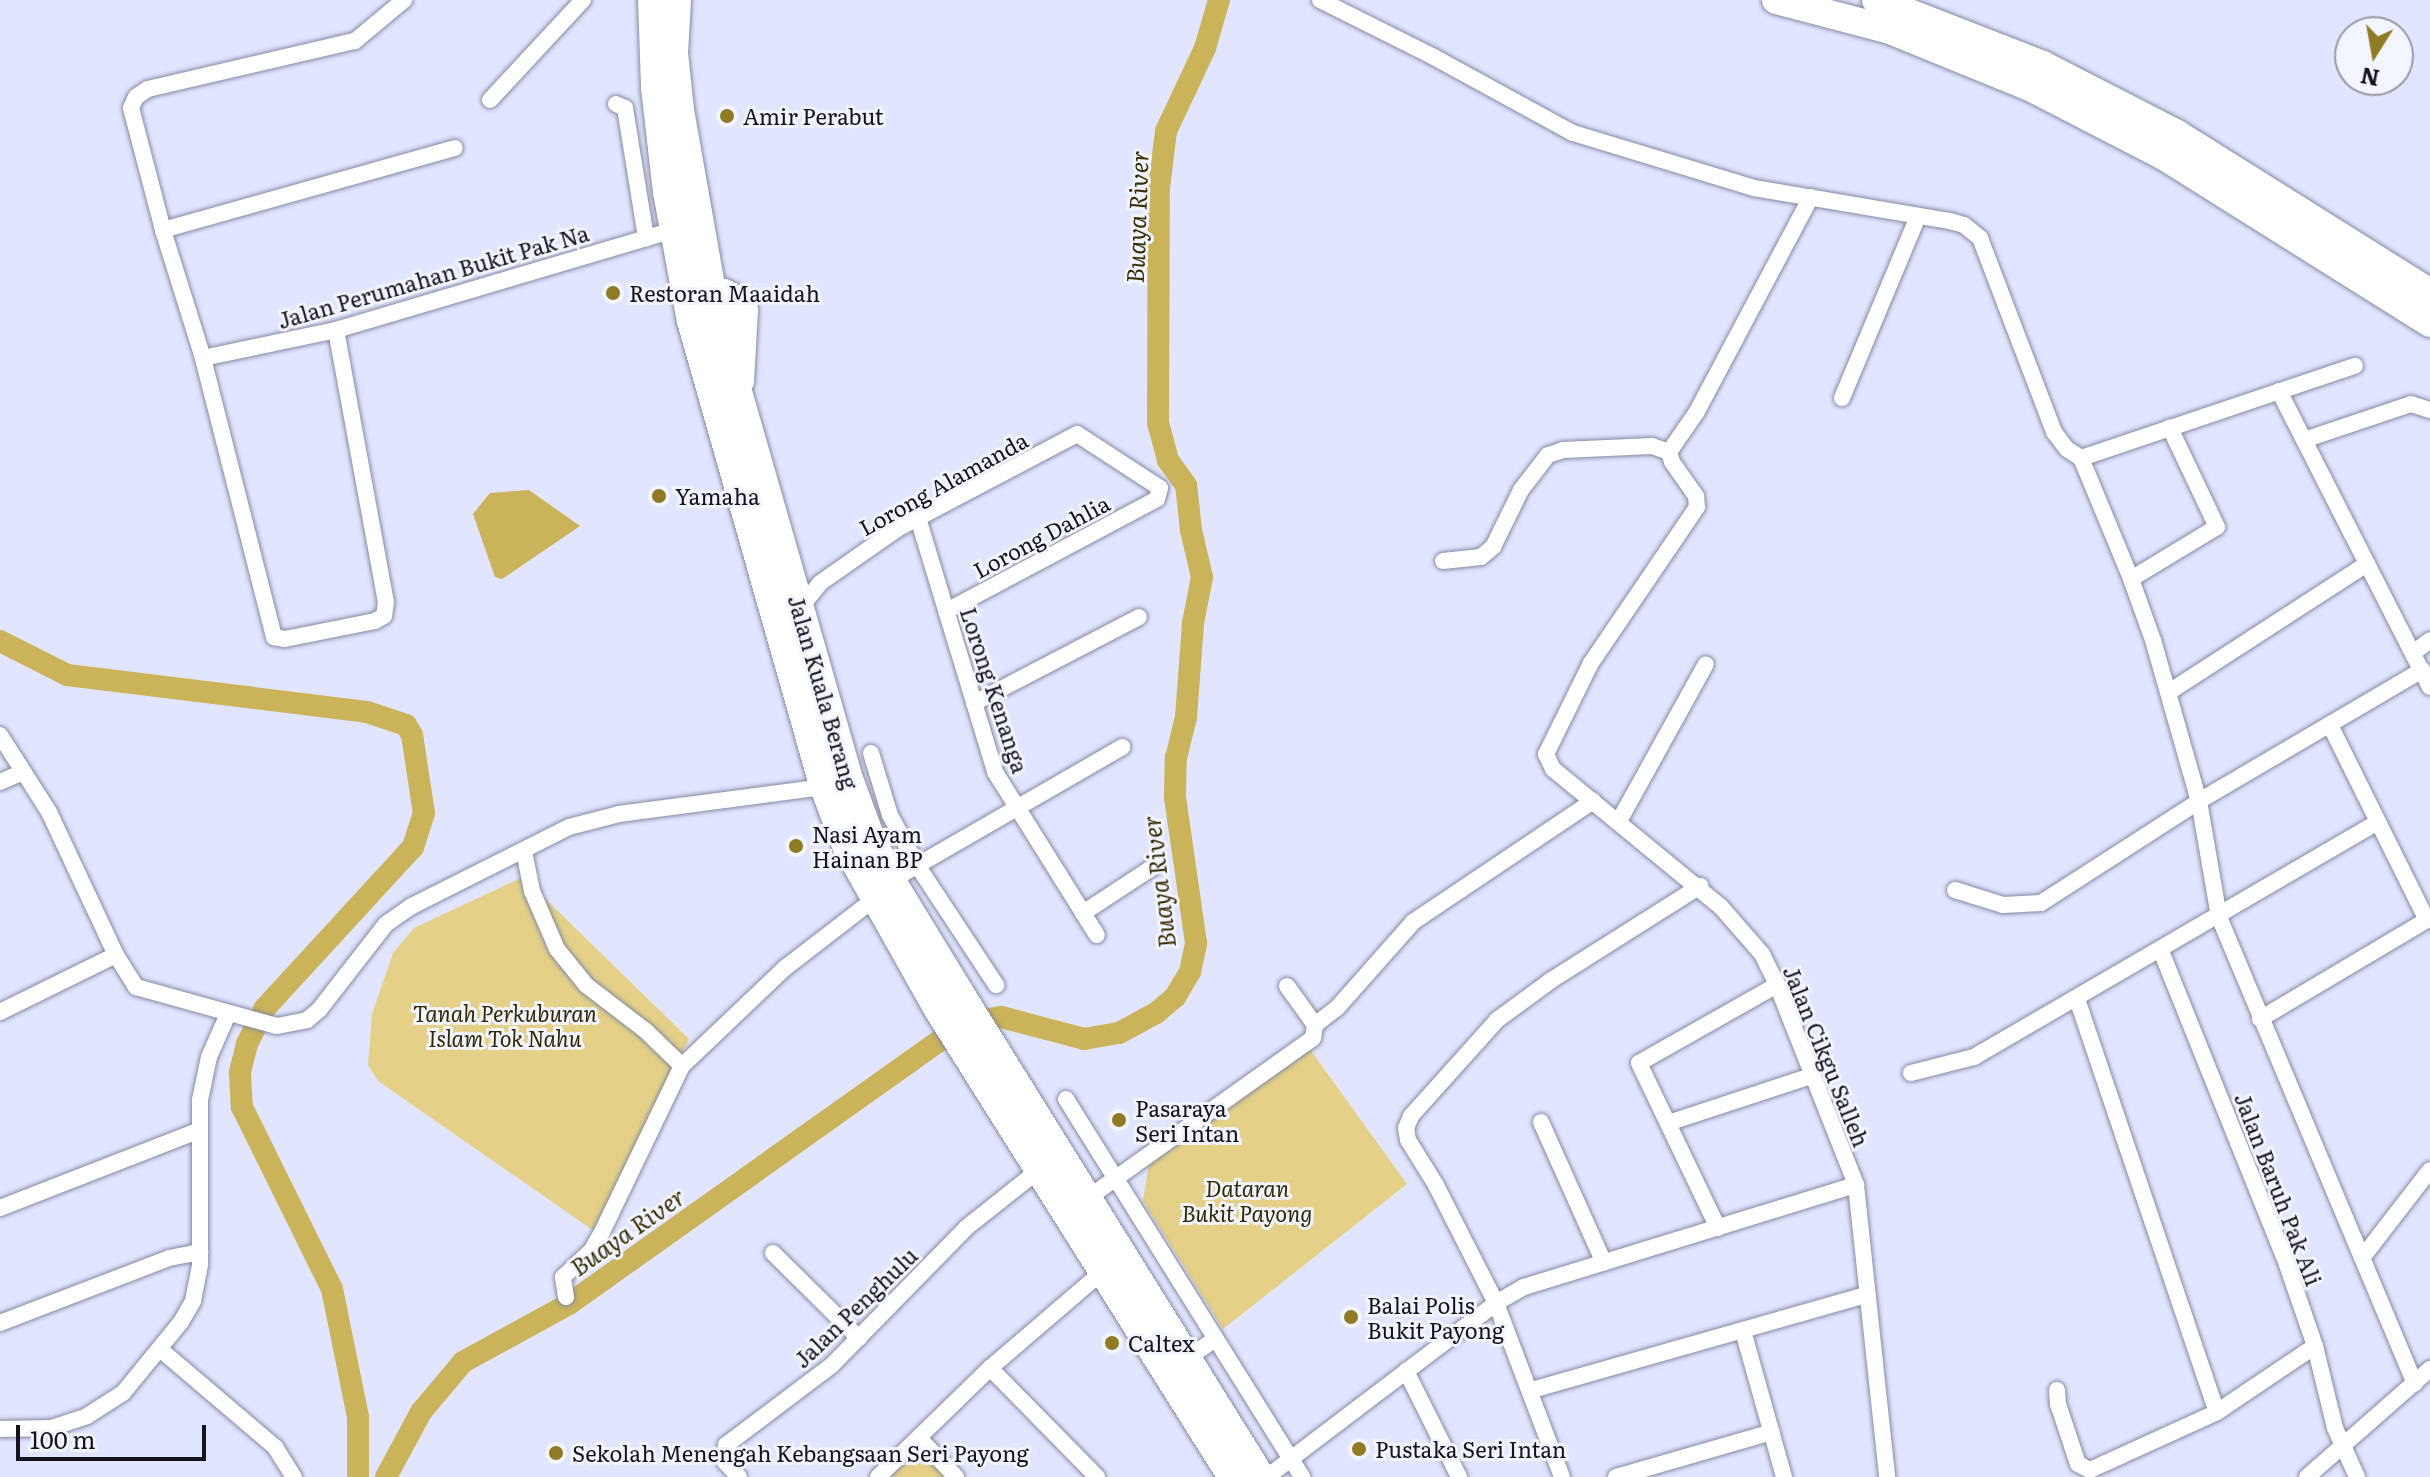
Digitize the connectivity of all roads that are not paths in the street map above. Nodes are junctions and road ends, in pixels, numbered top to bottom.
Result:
1 (404, 0) edge
2 (583, 0) edge
3 (652, 0) edge
4 (677, 0) edge
5 (1320, 0) edge
6 (1776, 0) edge
7 (1876, 0) edge
8 (490, 100) dead end
9 (616, 104) dead end
10 (455, 148) dead end
11 (653, 194) junction
12 (1811, 197) junction
13 (1918, 216) junction
14 (163, 230) junction
15 (660, 234) junction
16 (2430, 293) edge
17 (712, 294) junction
18 (691, 321) junction
19 (2430, 323) edge
20 (336, 330) junction
21 (203, 358) junction
22 (2355, 366) dead end
23 (2279, 391) junction
24 (1842, 398) dead end
25 (2430, 410) edge
26 (2170, 428) junction
27 (2304, 440) junction
28 (1669, 452) junction
29 (2081, 458) junction
30 (1157, 499) joint
31 (918, 518) junction
32 (1443, 561) dead end
33 (2367, 564) junction
34 (2131, 579) junction
35 (800, 608) junction
36 (946, 611) junction
37 (1139, 617) dead end
38 (2430, 640) edge
39 (2413, 653) junction
40 (1706, 664) dead end
41 (2422, 670) junction
42 (2430, 687) edge
43 (2169, 692) junction
44 (974, 703) junction
45 (2330, 725) junction
46 (0, 735) edge
47 (1122, 747) dead end
48 (871, 753) dead end
49 (23, 772) junction
50 (0, 782) edge
51 (824, 787) junction
52 (1593, 801) junction
53 (2199, 801) junction
54 (1015, 809) junction
55 (1619, 821) junction
56 (2378, 822) junction
57 (524, 851) junction
58 (917, 865) junction
59 (1156, 865) dead end
60 (1700, 886) junction
61 (883, 890) junction
62 (1955, 890) dead end
63 (1083, 913) junction
64 (2219, 917) junction
65 (2428, 919) edge
66 (1097, 935) dead end
67 (2161, 951) junction
68 (116, 955) junction
69 (996, 985) dead end
70 (1777, 985) junction
71 (1287, 986) dead end
72 (2077, 999) junction
73 (0, 1012) edge
74 (232, 1015) junction
75 (2260, 1019) junction
76 (1315, 1025) junction
77 (682, 1066) junction
78 (993, 1070) junction
79 (1911, 1073) dead end
80 (1811, 1076) junction
81 (1066, 1099) dead end
82 (1541, 1122) dead end
83 (1668, 1123) junction
84 (198, 1131) junction
85 (1039, 1170) junction
86 (2430, 1170) edge
87 (1115, 1178) junction
88 (1856, 1185) junction
89 (1088, 1198) junction
90 (0, 1208) edge
91 (1718, 1228) junction
92 (200, 1252) junction
93 (773, 1253) dead end
94 (2362, 1258) junction
95 (1604, 1263) junction
96 (1102, 1272) junction
97 (1866, 1295) junction
98 (566, 1297) dead end
99 (1496, 1303) junction
100 (0, 1323) edge
101 (1743, 1331) junction
102 (859, 1338) junction
103 (1215, 1339) junction
104 (2315, 1346) junction
105 (161, 1350) junction
106 (1188, 1358) junction
107 (990, 1368) junction
108 (2430, 1369) edge
109 (1406, 1371) junction
110 (2415, 1384) junction
111 (1532, 1390) junction
112 (2057, 1390) dead end
113 (2217, 1412) junction
114 (0, 1429) edge
115 (1772, 1432) junction
116 (919, 1438) junction
117 (2342, 1449) junction
118 (1290, 1459) junction
119 (294, 1477) edge
120 (739, 1477) edge
121 (878, 1477) edge
122 (956, 1477) edge
123 (1097, 1477) edge
124 (1232, 1477) edge
125 (1264, 1477) edge
126 (1302, 1477) edge
127 (1459, 1477) edge
128 (1562, 1477) edge
129 (1616, 1477) edge
130 (1784, 1477) edge
131 (1887, 1477) edge
132 (2307, 1477) edge
133 (2357, 1477) edge

1 - 14 street
2 - 8 street
3 - 11 highway, Jalan Kuala Berang
4 - 17 highway, Jalan Kuala Berang
5 - 12 street
6 - 19 highway
7 - 16 highway
9 - 11 street
10 - 14 street
11 - 15 highway, Jalan Kuala Berang
12 - 13 street
12 - 28 street
13 - 24 street
13 - 29 street
14 - 21 street
15 - 18 highway, Jalan Kuala Berang
15 - 20 street, Jalan Perumahan Bukit Pak Na
17 - 18 highway
17 - 35 highway, Jalan Kuala Berang
18 - 51 highway, Jalan Kuala Berang
20 - 21 street, Jalan Perumahan Bukit Pak Na
20 - 21 street
22 - 23 street
23 - 26 street
23 - 27 street
25 - 27 street
26 - 29 street
26 - 34 street
27 - 33 street
28 - 32 street
28 - 52 street, Jalan Cikgu Salleh
29 - 34 street
30 - 31 street, Lorong Alamanda
30 - 36 street, Lorong Dahlia
31 - 35 street, Lorong Alamanda
31 - 36 street, Lorong Kenanga
33 - 39 street
33 - 43 street
34 - 43 street
35 - 61 highway, Jalan Kuala Berang
36 - 44 street, Lorong Kenanga
37 - 44 street
38 - 39 street
39 - 41 street
40 - 55 street
41 - 42 street
41 - 45 street
43 - 53 street
44 - 54 street, Lorong Kenanga
45 - 53 street
45 - 56 street
46 - 49 street
47 - 54 street
48 - 58 street
49 - 50 street
49 - 68 street
51 - 57 street
51 - 61 highway, Jalan Kuala Berang
52 - 55 street, Jalan Cikgu Salleh
52 - 76 street
53 - 62 street
53 - 64 street
54 - 58 street
54 - 63 street, Lorong Kenanga
55 - 60 street, Jalan Cikgu Salleh
56 - 64 street
56 - 65 street
57 - 74 street
57 - 77 street
58 - 61 street
58 - 69 street
59 - 63 street
60 - 70 street, Jalan Cikgu Salleh
60 - 99 street
61 - 77 street
61 - 78 highway, Jalan Kuala Berang
63 - 66 street, Lorong Kenanga
64 - 67 street
64 - 75 street
65 - 75 street
67 - 72 street
67 - 104 street, Jalan Baruh Pak Ali
68 - 73 street
68 - 74 street
70 - 80 street, Jalan Cikgu Salleh
70 - 83 street
71 - 76 street
72 - 79 street
72 - 113 street
74 - 84 street
75 - 94 street
76 - 87 street
77 - 98 street
78 - 85 highway, Jalan Kuala Berang
78 - 89 highway, Jalan Kuala Berang
80 - 83 street
80 - 88 street, Jalan Cikgu Salleh
81 - 87 street
82 - 95 street
83 - 91 street
84 - 90 street
84 - 92 street
85 - 96 highway, Jalan Kuala Berang
85 - 102 street, Jalan Penghulu
86 - 94 street
87 - 89 street
87 - 103 street
88 - 91 street
88 - 97 street, Jalan Cikgu Salleh
89 - 106 highway, Jalan Kuala Berang
91 - 95 street
92 - 100 street
92 - 105 street
93 - 102 street
94 - 110 street
95 - 99 street
96 - 107 street
96 - 124 highway, Jalan Kuala Berang
97 - 101 street
97 - 131 street, Jalan Cikgu Salleh
99 - 109 street
99 - 111 street
101 - 111 street
101 - 115 street
102 - 120 street, Jalan Penghulu
103 - 106 street
103 - 118 street
104 - 113 street
104 - 117 street, Jalan Baruh Pak Ali
105 - 114 street
105 - 119 street
106 - 125 highway, Jalan Kuala Berang
107 - 116 street
107 - 123 street
108 - 110 street
109 - 118 street
109 - 127 street
110 - 117 street
111 - 128 street
112 - 113 street
115 - 129 street
115 - 130 street
116 - 121 street
116 - 122 street
117 - 132 street
117 - 133 street, Jalan Baruh Pak Ali
118 - 125 street
118 - 126 street

